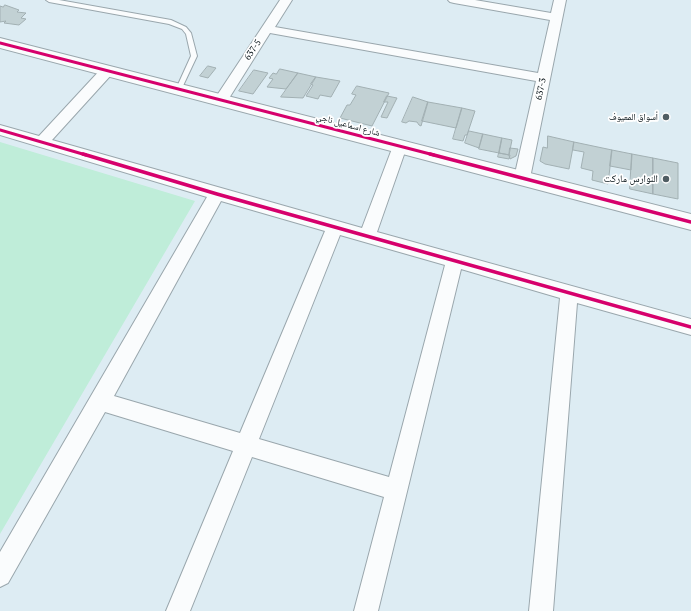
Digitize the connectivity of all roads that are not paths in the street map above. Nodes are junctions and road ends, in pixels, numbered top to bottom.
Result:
1 (49, 0) edge
2 (286, 0) edge
3 (454, 0) edge
4 (560, 0) edge
5 (556, 17) junction
6 (267, 29) junction
7 (0, 43) edge
8 (108, 71) junction
9 (543, 78) junction
10 (179, 89) junction
11 (221, 100) junction
12 (0, 130) edge
13 (42, 142) junction
14 (400, 146) junction
15 (522, 178) junction
16 (217, 194) junction
17 (691, 222) edge
18 (335, 227) junction
19 (367, 236) junction
20 (455, 260) junction
21 (569, 292) junction
22 (691, 327) edge
23 (100, 401) junction
24 (245, 446) junction
25 (396, 490) junction
26 (0, 575) edge
27 (178, 611) edge
28 (366, 611) edge
29 (541, 611) edge

1 - 10 lane
2 - 6 street, 637-5
3 - 5 street
4 - 5 street, 637-3
5 - 9 street, 637-3
6 - 9 street
6 - 11 street, 637-5
7 - 8 street, شارع اسماعيل ناجي
8 - 10 street, شارع اسماعيل ناجي
8 - 13 street
9 - 15 street, 637-3
10 - 11 street, شارع اسماعيل ناجي
11 - 14 street, شارع اسماعيل ناجي
12 - 13 street
13 - 16 street
14 - 15 street, شارع اسماعيل ناجي
14 - 19 street
15 - 17 street, شارع اسماعيل ناجي
16 - 18 street
16 - 23 street
18 - 19 street
18 - 24 street
19 - 20 street
20 - 21 street
20 - 25 street
21 - 22 street
21 - 29 street
23 - 24 street
23 - 26 street
24 - 25 street
24 - 27 street
25 - 28 street

